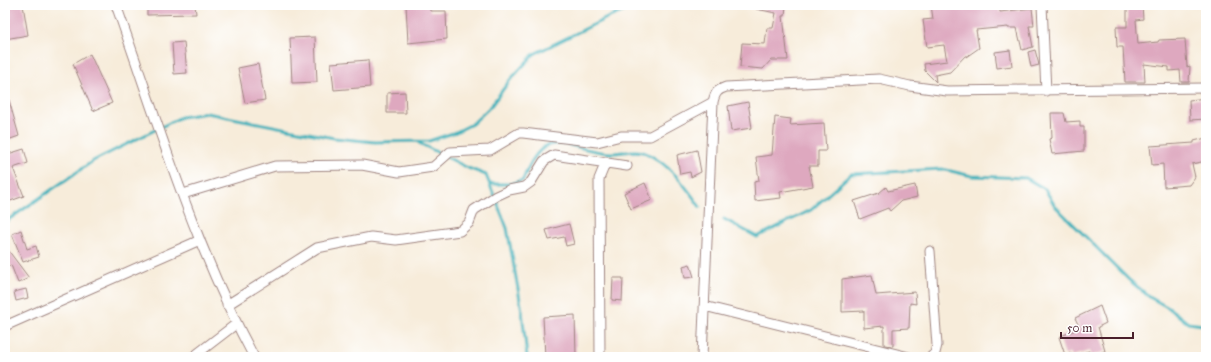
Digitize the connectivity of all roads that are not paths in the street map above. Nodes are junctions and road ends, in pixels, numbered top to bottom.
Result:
1 (116, 5) edge
2 (1042, 5) edge
3 (1206, 88) edge
4 (1046, 91) junction
5 (712, 102) junction
6 (606, 162) junction
7 (627, 166) dead end
8 (183, 194) junction
9 (200, 240) junction
10 (930, 251) dead end
11 (227, 305) junction
12 (704, 306) junction
13 (236, 324) junction
14 (5, 326) edge
15 (193, 357) edge
16 (254, 357) edge
17 (600, 357) edge
18 (702, 357) edge
19 (909, 357) edge
20 (931, 357) edge

1 - 8 street
2 - 4 street
3 - 4 street
4 - 5 street
5 - 8 street
5 - 12 street
6 - 7 street
6 - 11 street
6 - 17 street
8 - 9 street
9 - 11 street
9 - 14 street
10 - 20 street
11 - 13 street
12 - 18 street
12 - 19 street
13 - 15 street
13 - 16 street

